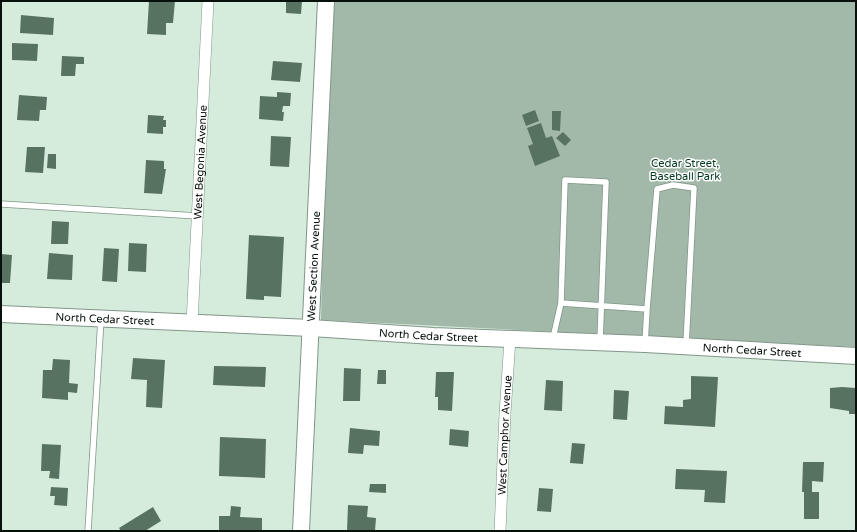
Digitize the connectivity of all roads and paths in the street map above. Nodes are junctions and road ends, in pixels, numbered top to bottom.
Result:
1 (208, 1) edge
2 (326, 1) edge
3 (1, 204) edge
4 (198, 216) junction
5 (561, 303) junction
6 (601, 305) junction
7 (647, 309) junction
8 (1, 314) edge
9 (101, 319) junction
10 (192, 324) junction
11 (310, 328) junction
12 (510, 339) junction
13 (552, 341) junction
14 (600, 343) junction
15 (645, 344) junction
16 (686, 346) junction
17 (856, 356) edge
18 (88, 531) edge
19 (301, 531) edge
20 (500, 531) edge

1 - 4 street, West Begonia Avenue
2 - 11 street, West Section Avenue
3 - 4 lane
4 - 10 street, West Begonia Avenue
5 - 6 lane
5 - 6 lane
5 - 13 lane
6 - 7 lane
6 - 14 lane
7 - 15 lane
7 - 16 lane
8 - 9 street, North Cedar Street
9 - 10 street, North Cedar Street
9 - 18 lane
10 - 11 street, North Cedar Street
11 - 12 street, North Cedar Street
11 - 19 street, West Section Avenue
12 - 13 street, North Cedar Street
12 - 20 street, West Camphor Avenue
13 - 14 street, North Cedar Street
14 - 15 street, North Cedar Street
15 - 16 street, North Cedar Street
16 - 17 street, North Cedar Street

